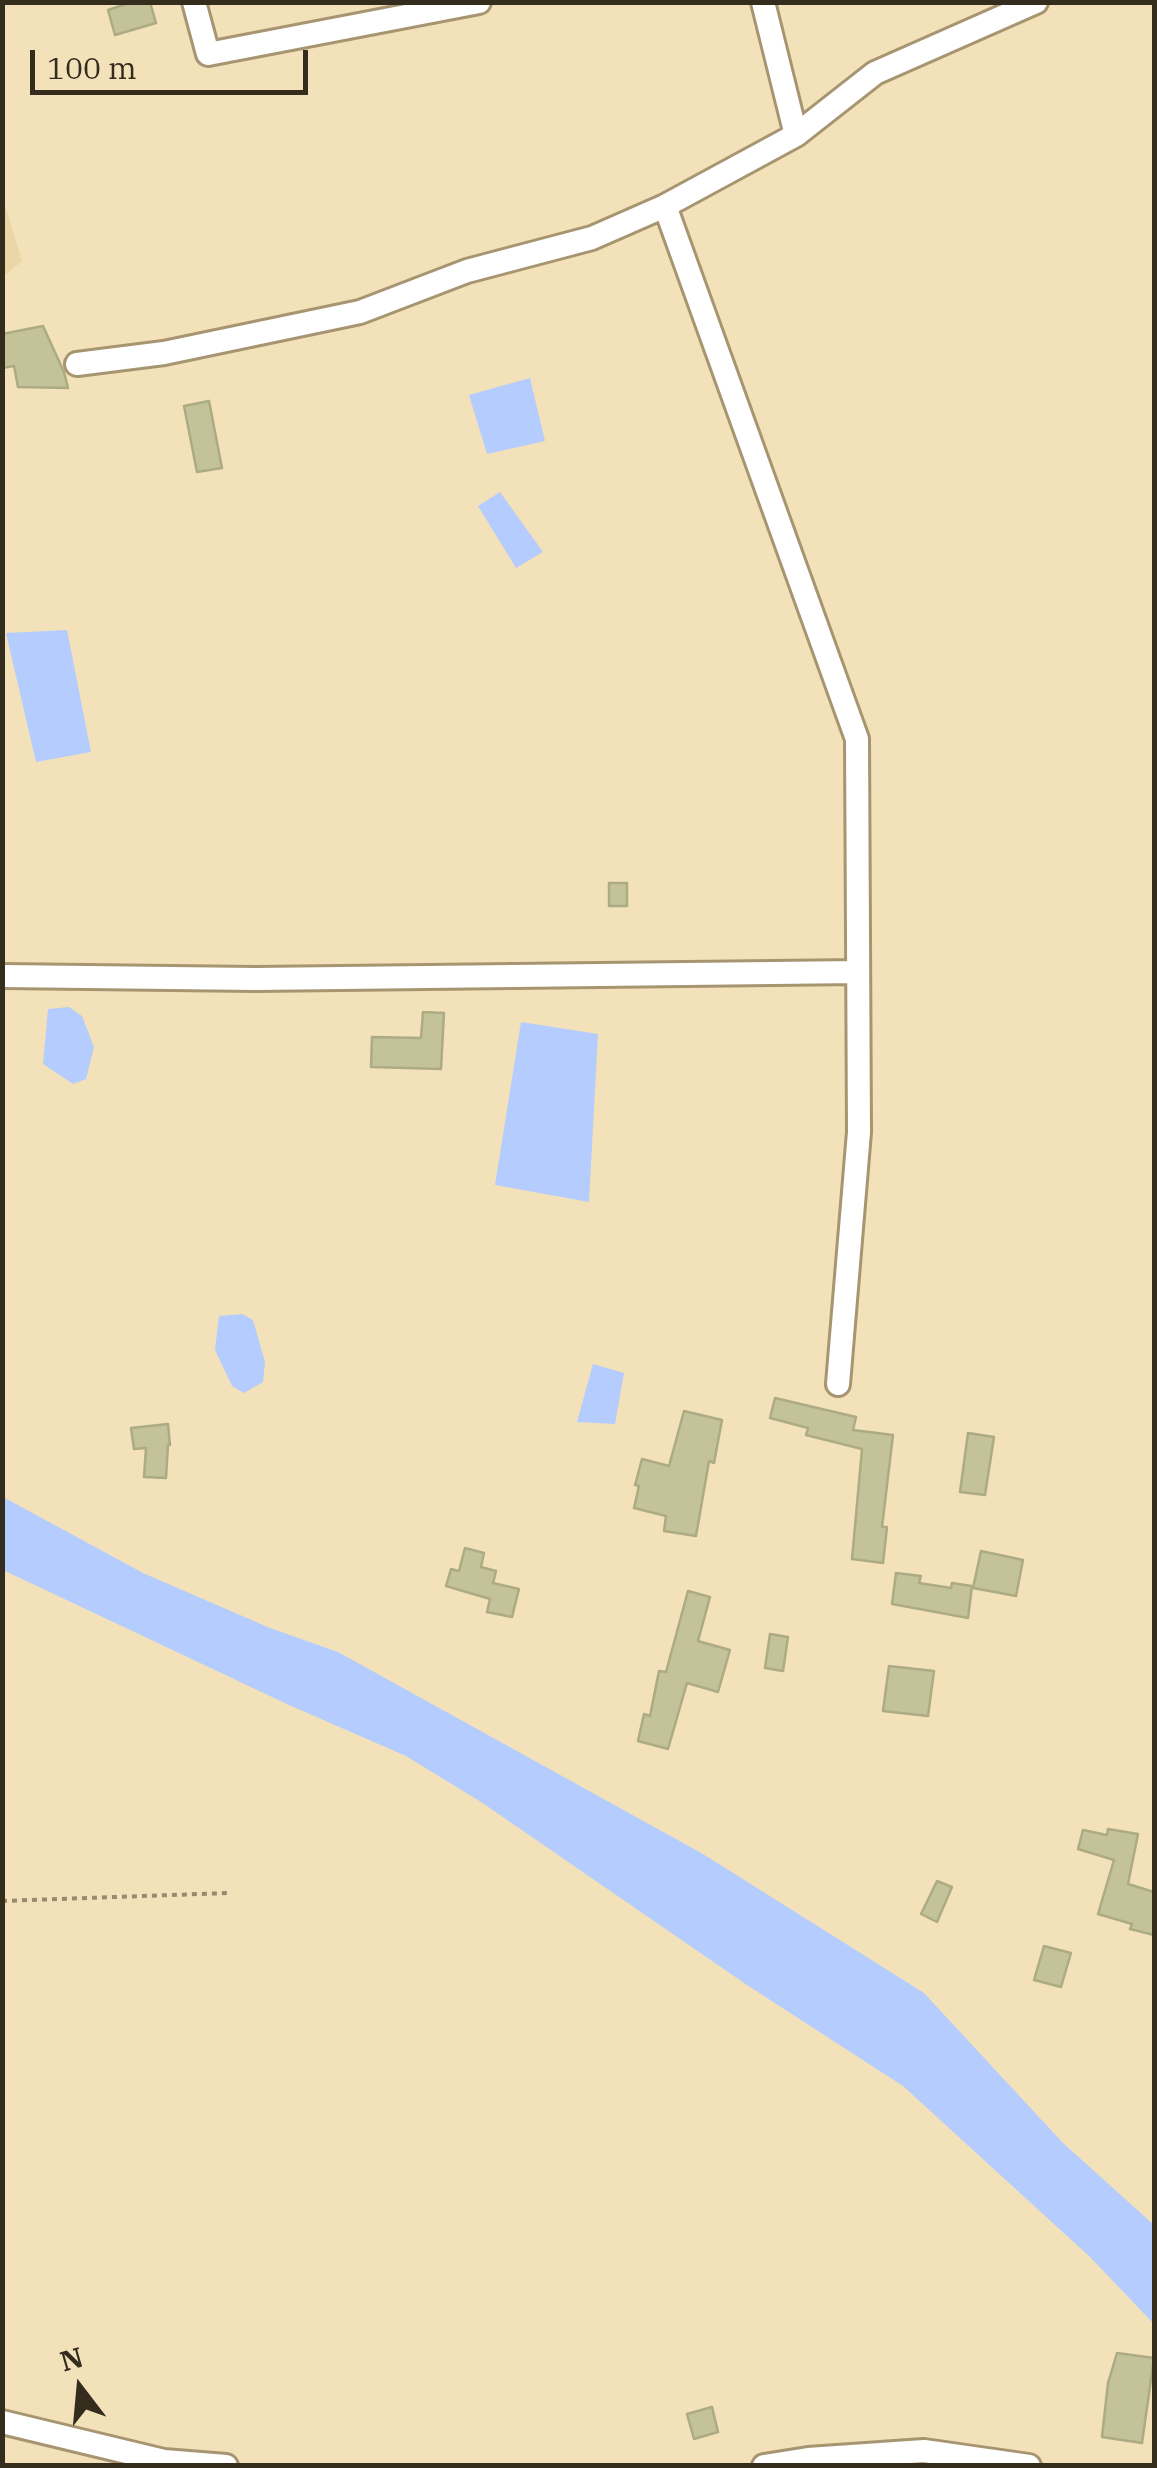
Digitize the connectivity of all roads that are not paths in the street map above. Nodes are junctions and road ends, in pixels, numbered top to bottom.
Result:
1 (194, 2) edge
2 (480, 2) edge
3 (763, 2) edge
4 (1036, 2) edge
5 (796, 135) junction
6 (665, 206) junction
7 (77, 364) dead end
8 (858, 972) junction
9 (2, 976) edge
10 (838, 1384) dead end
11 (2, 2422) edge
12 (226, 2466) edge
13 (764, 2466) edge
14 (1028, 2466) edge

1 - 2 street
3 - 5 street
4 - 5 street
5 - 6 street
6 - 7 street
6 - 8 street
8 - 9 street
8 - 10 street
11 - 12 street
13 - 14 street

